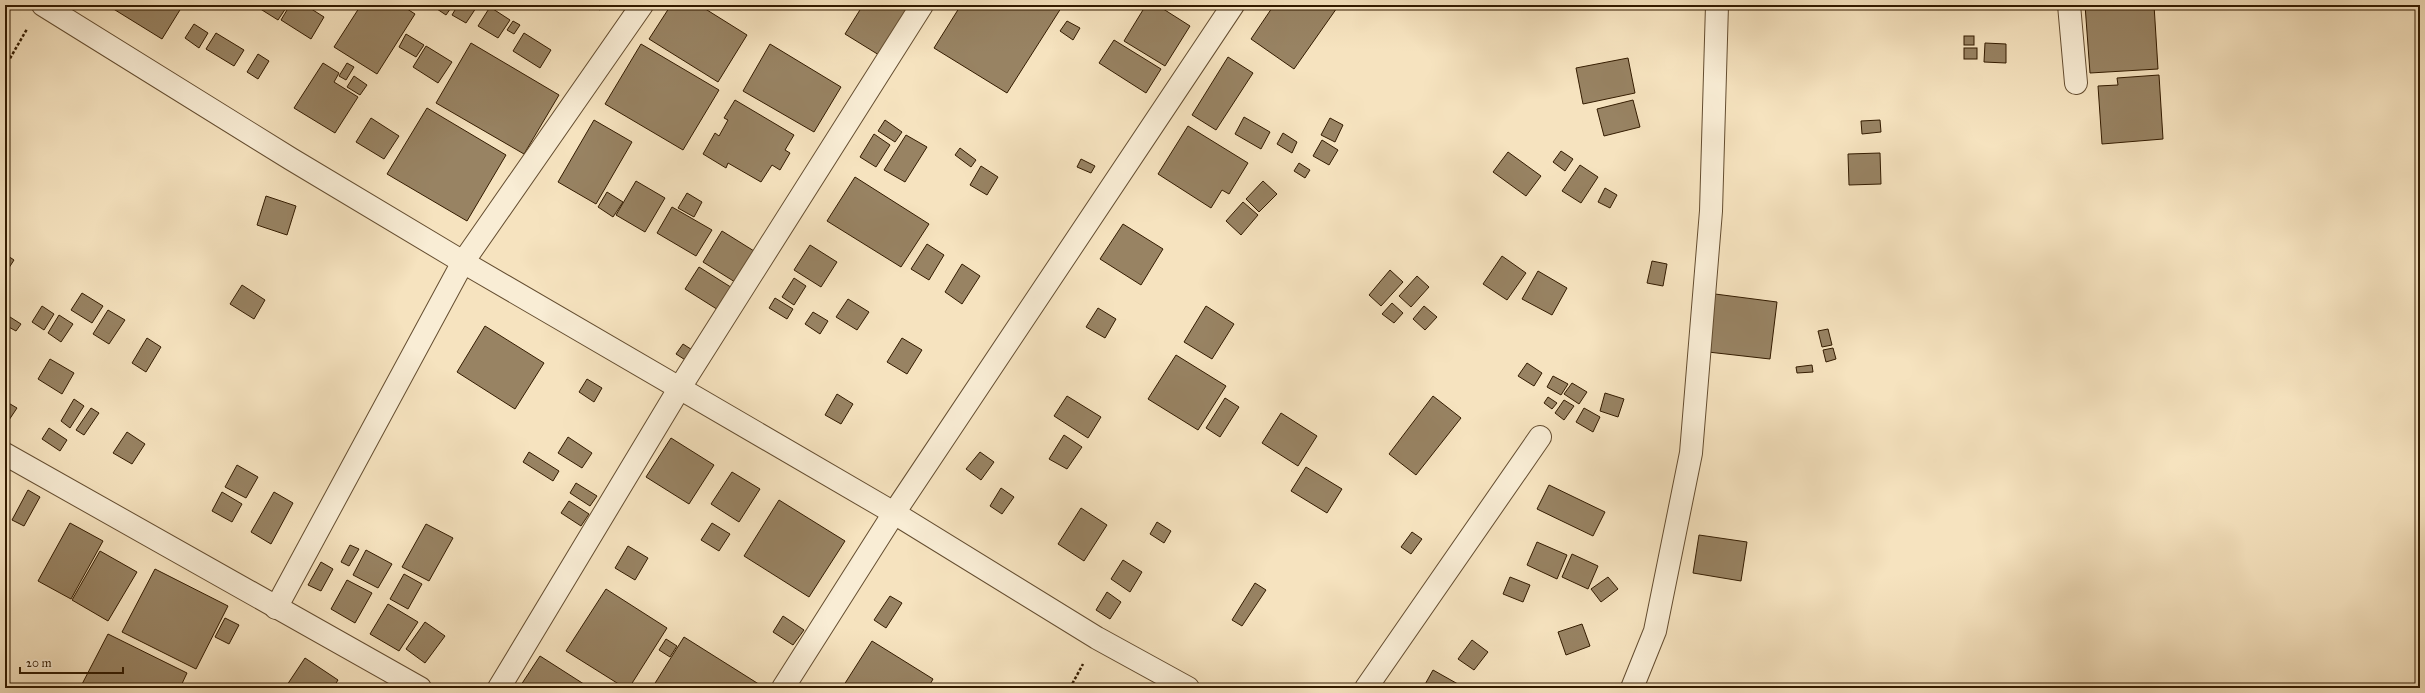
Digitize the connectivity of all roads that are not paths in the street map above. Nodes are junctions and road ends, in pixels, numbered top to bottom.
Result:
1 (43, 5) edge
2 (642, 5) edge
3 (922, 5) edge
4 (1233, 5) edge
5 (1717, 5) edge
6 (2069, 5) edge
7 (2076, 83) dead end
8 (463, 262) junction
9 (679, 389) junction
10 (1540, 437) dead end
11 (5, 454) edge
12 (894, 513) junction
13 (276, 608) junction
14 (420, 688) edge
15 (498, 688) edge
16 (783, 688) edge
17 (1188, 688) edge
18 (1366, 688) edge
19 (1632, 688) edge

1 - 8 street
2 - 8 street
3 - 9 street
4 - 12 street
5 - 19 street
6 - 7 street
8 - 9 street
8 - 13 street
9 - 12 street
9 - 15 street
10 - 18 street
11 - 13 street
12 - 16 street
12 - 17 street
13 - 14 street

